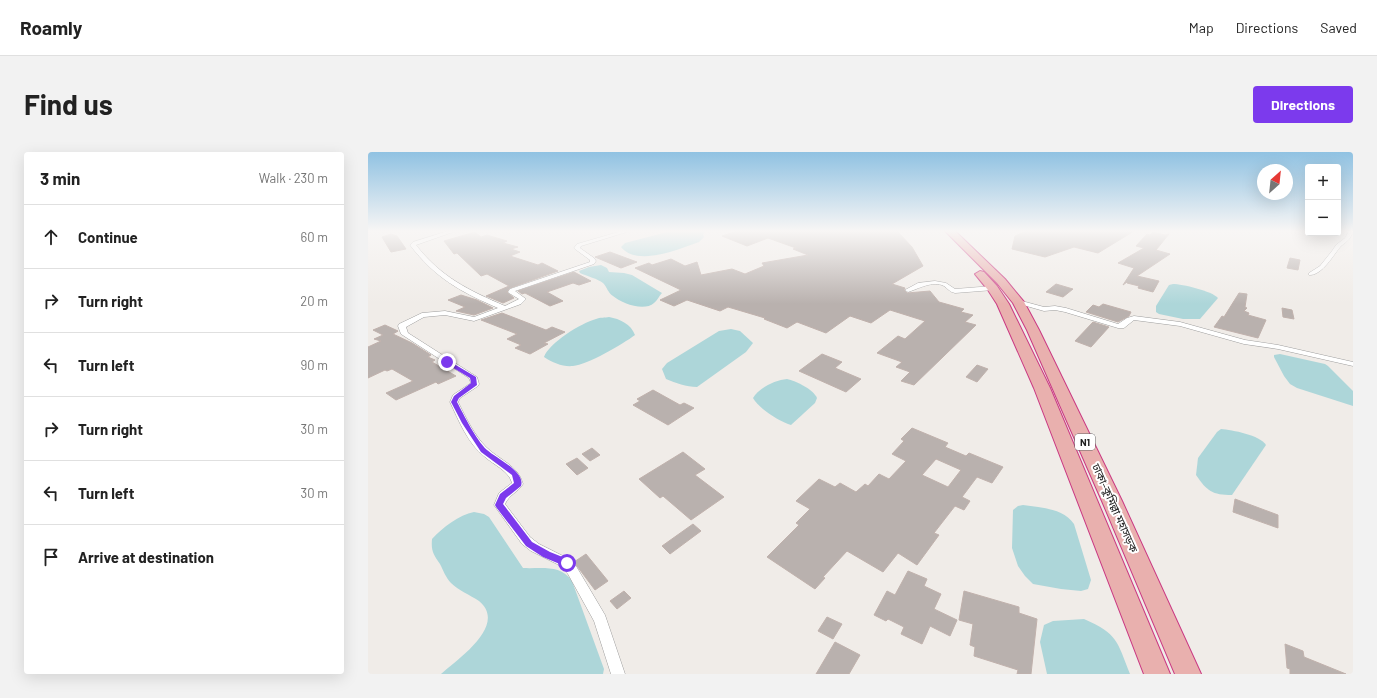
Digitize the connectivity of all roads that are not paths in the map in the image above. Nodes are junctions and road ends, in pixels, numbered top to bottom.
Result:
1 (422, 255) edge
2 (587, 255) edge
3 (962, 255) edge
4 (975, 255) edge
5 (1332, 255) edge
6 (1311, 274) dead end
7 (993, 288) junction
8 (908, 290) dead end
9 (1018, 302) junction
10 (504, 308) junction
11 (1353, 364) edge
12 (618, 674) edge
13 (1157, 674) edge
14 (1188, 674) edge

1 - 10 street
2 - 10 street
3 - 7 highway, ঢাকা–কুমিল্লা মহাসড়ক / N1
4 - 9 highway, ঢাকা–কুমিল্লা মহাসড়ক / N1
5 - 6 street
7 - 8 street
7 - 13 highway, ঢাকা–কুমিল্লা মহাসড়ক / N1
9 - 11 street
9 - 14 highway, ঢাকা–কুমিল্লা মহাসড়ক / N1
10 - 12 street

